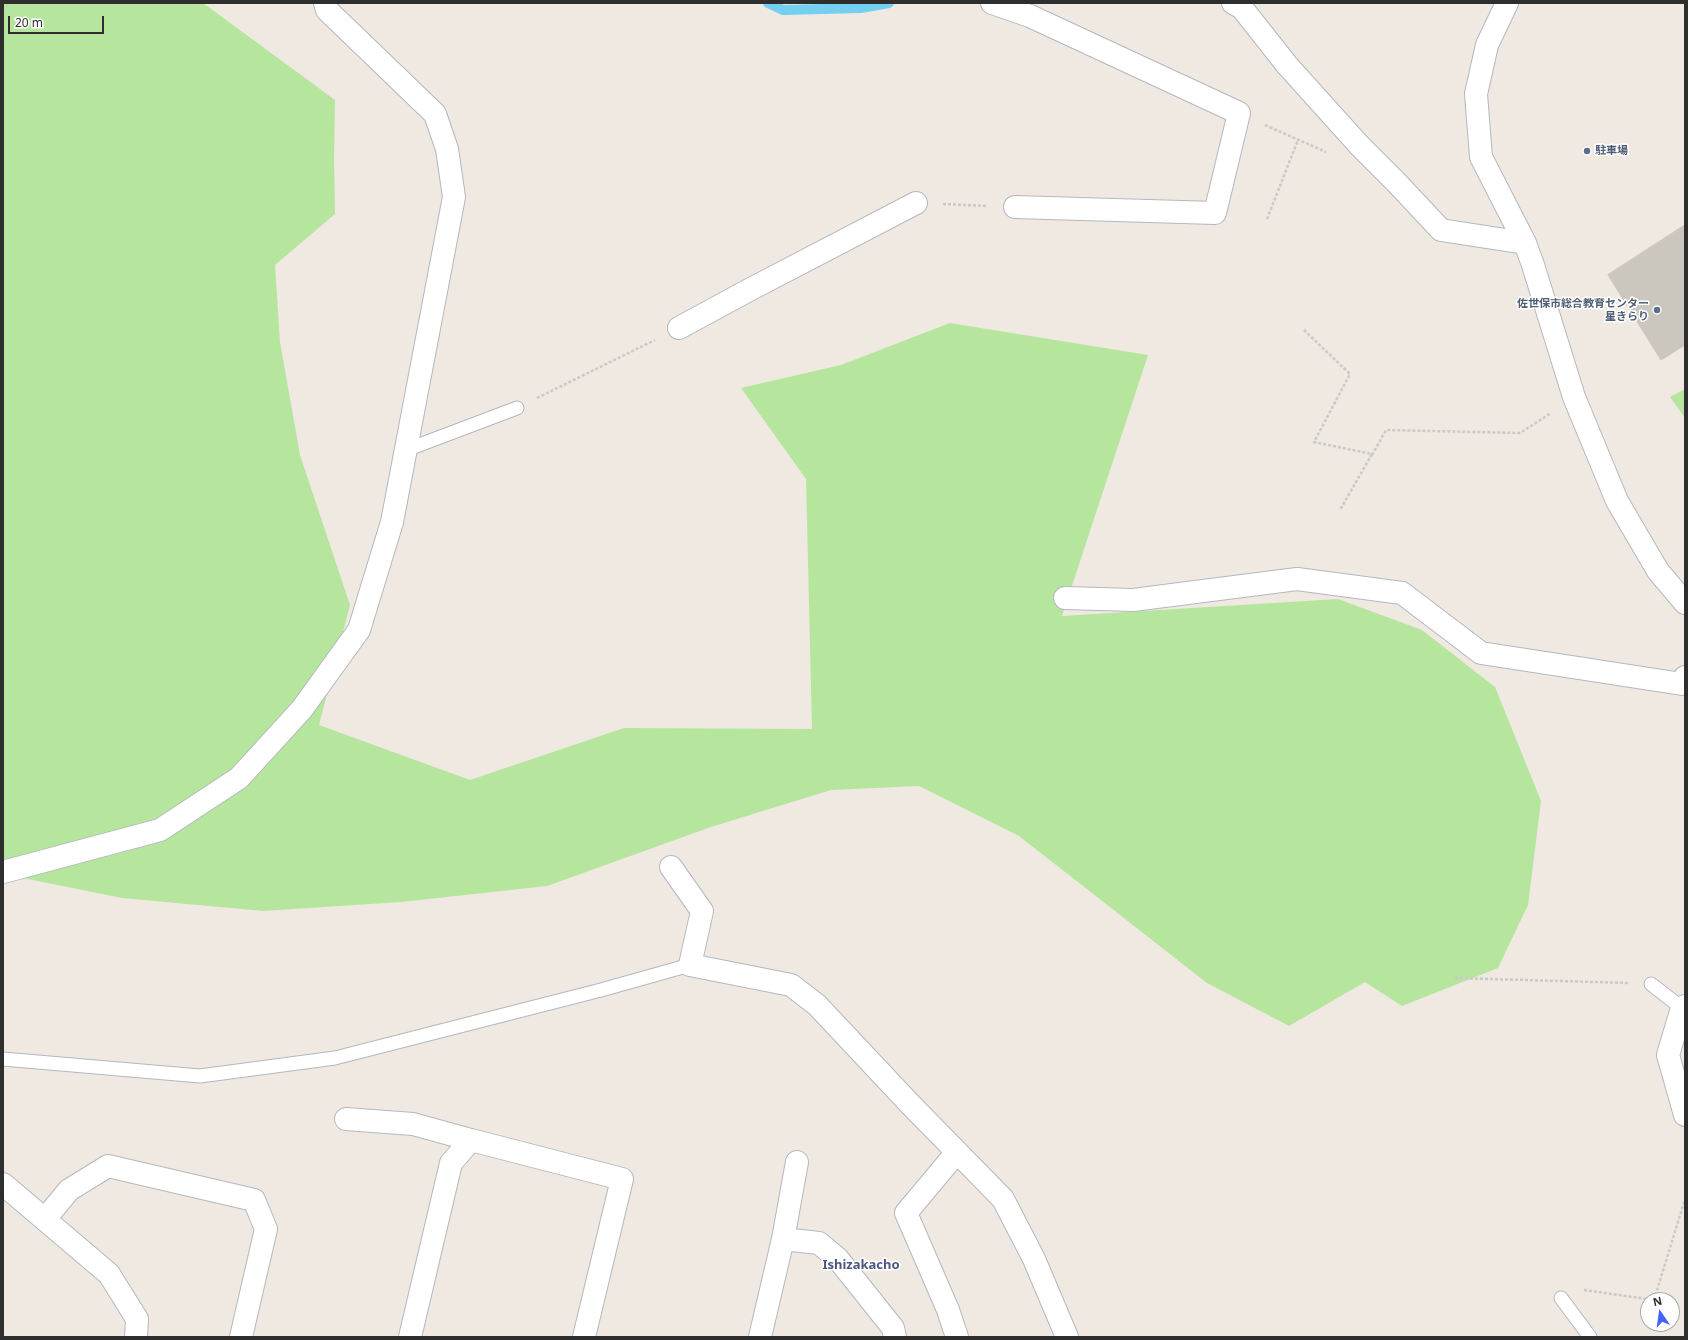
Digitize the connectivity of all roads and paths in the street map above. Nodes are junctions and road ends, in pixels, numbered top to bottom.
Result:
1 (325, 3) edge
2 (992, 3) edge
3 (1233, 3) edge
4 (1507, 3) edge
5 (1239, 113) junction
6 (916, 203) joint
7 (1014, 207) joint
8 (1267, 219) dead end
9 (1524, 242) junction
10 (679, 328) joint
11 (1304, 330) dead end
12 (1574, 397) junction
13 (517, 408) joint
14 (406, 450) junction
15 (1372, 454) junction
16 (1366, 465) dead end
17 (1340, 510) dead end
18 (1065, 598) dead end
19 (1685, 603) edge
20 (1685, 677) edge
21 (671, 867) dead end
22 (3, 872) edge
23 (690, 965) junction
24 (1455, 978) dead end
25 (1651, 984) joint
26 (1684, 1007) edge
27 (3, 1059) edge
28 (1685, 1115) edge
29 (346, 1119) dead end
30 (472, 1140) junction
31 (957, 1152) junction
32 (797, 1162) dead end
33 (3, 1184) edge
34 (1685, 1199) edge
35 (45, 1219) junction
36 (783, 1239) junction
37 (1656, 1292) edge
38 (1561, 1298) joint
39 (1640, 1298) edge
40 (136, 1337) edge
41 (241, 1337) edge
42 (410, 1337) edge
43 (584, 1337) edge
44 (760, 1337) edge
45 (895, 1337) edge
46 (957, 1337) edge
47 (1067, 1337) edge
48 (1590, 1337) edge

1 - 14 street
2 - 5 street
3 - 9 street
4 - 9 street
5 - 7 street
5 - 8 path
6 - 7 path
6 - 10 street
9 - 12 street
10 - 13 path
11 - 15 path
12 - 15 path
12 - 19 street
13 - 14 lane
14 - 22 street
15 - 16 path
15 - 17 path
18 - 20 street
21 - 23 street
23 - 27 lane
23 - 31 street
24 - 25 path
25 - 26 lane
26 - 28 street
29 - 30 street
30 - 42 street
30 - 43 street
31 - 46 street
31 - 47 street
32 - 36 street
33 - 35 street
34 - 37 path
35 - 40 street
35 - 41 street
36 - 44 street
36 - 45 street
38 - 39 path
38 - 48 lane

